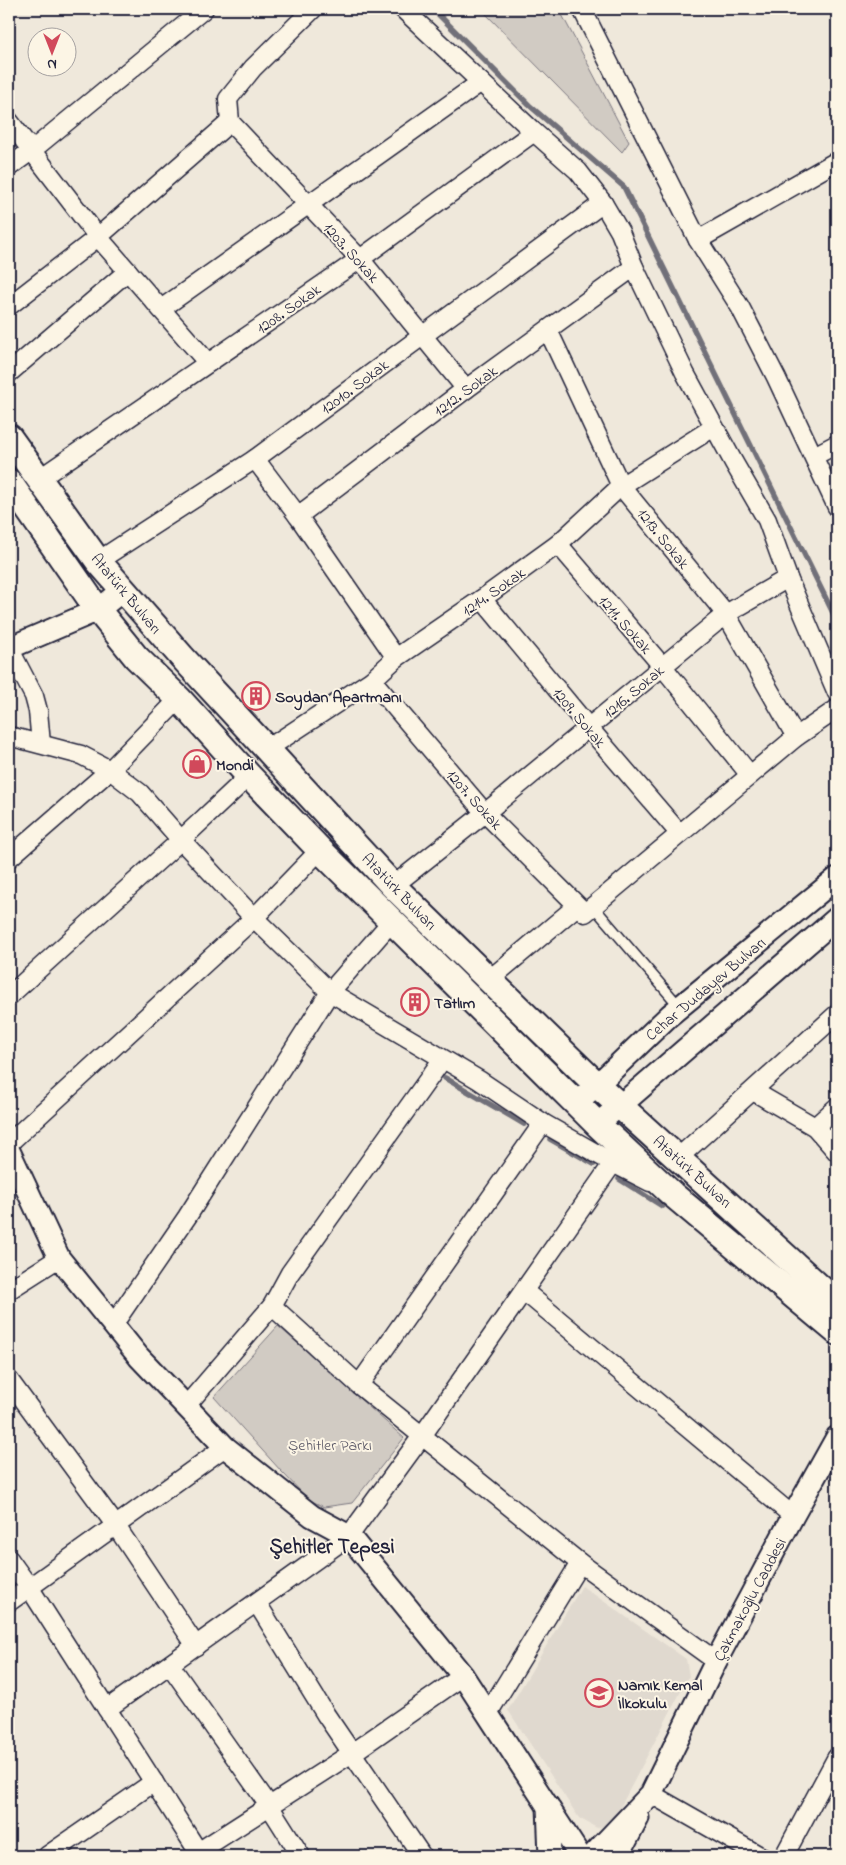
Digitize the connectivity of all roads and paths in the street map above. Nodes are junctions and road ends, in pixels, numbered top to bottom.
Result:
1 (204, 9) edge
2 (313, 9) edge
3 (403, 9) edge
4 (582, 9) edge
5 (481, 82) junction
6 (9, 121) edge
7 (230, 122) junction
8 (534, 132) junction
9 (31, 151) junction
10 (837, 161) edge
11 (9, 167) edge
12 (603, 203) junction
13 (308, 204) junction
14 (98, 237) junction
15 (698, 240) junction
16 (360, 259) junction
17 (634, 267) junction
18 (128, 271) junction
19 (9, 306) edge
20 (161, 309) junction
21 (548, 330) junction
22 (423, 335) junction
23 (208, 363) junction
24 (9, 373) edge
25 (466, 389) junction
26 (714, 427) junction
27 (9, 437) edge
28 (837, 444) edge
29 (814, 456) junction
30 (255, 459) junction
31 (40, 479) junction
32 (9, 482) edge
33 (622, 486) junction
34 (837, 507) edge
35 (298, 516) junction
36 (558, 544) junction
37 (98, 561) junction
38 (788, 578) junction
39 (123, 590) junction
40 (482, 599) junction
41 (98, 610) junction
42 (726, 614) junction
43 (9, 648) edge
44 (396, 658) junction
45 (663, 667) junction
46 (372, 680) junction
47 (837, 693) edge
48 (179, 700) junction
49 (837, 709) edge
50 (589, 728) junction
51 (9, 736) edge
52 (796, 737) junction
53 (41, 744) junction
54 (267, 749) junction
55 (110, 770) junction
56 (750, 775) junction
57 (248, 776) junction
58 (485, 813) junction
59 (679, 833) junction
60 (181, 840) junction
61 (320, 850) junction
62 (9, 858) edge
63 (837, 878) edge
64 (393, 886) junction
65 (585, 908) junction
66 (254, 918) junction
67 (837, 918) edge
68 (392, 921) junction
69 (490, 980) junction
70 (330, 992) junction
71 (9, 996) edge
72 (680, 1007) junction
73 (837, 1014) edge
74 (442, 1060) junction
75 (598, 1085) junction
76 (753, 1090) junction
77 (576, 1102) junction
78 (621, 1105) junction
79 (837, 1107) edge
80 (543, 1122) junction
81 (597, 1124) junction
82 (815, 1127) junction
83 (9, 1143) edge
84 (9, 1151) edge
85 (837, 1152) edge
86 (678, 1158) junction
87 (613, 1163) junction
88 (672, 1194) junction
89 (59, 1258) junction
90 (9, 1290) edge
91 (524, 1291) junction
92 (837, 1303) edge
93 (272, 1306) junction
94 (113, 1325) junction
95 (837, 1332) edge
96 (9, 1380) edge
97 (359, 1385) junction
98 (186, 1406) junction
99 (422, 1436) junction
100 (837, 1437) edge
101 (226, 1447) junction
102 (792, 1516) junction
103 (116, 1526) junction
104 (349, 1536) junction
105 (9, 1559) edge
106 (580, 1562) junction
107 (30, 1587) junction
108 (9, 1602) edge
109 (257, 1603) junction
110 (196, 1646) junction
111 (716, 1661) junction
112 (170, 1665) junction
113 (463, 1676) junction
114 (107, 1709) junction
115 (487, 1714) junction
116 (352, 1753) junction
117 (837, 1757) edge
118 (154, 1782) junction
119 (651, 1794) junction
120 (548, 1806) junction
121 (270, 1807) junction
122 (200, 1854) edge
123 (47, 1856) edge
124 (301, 1856) edge
125 (422, 1856) edge
126 (550, 1856) edge
127 (580, 1856) edge
128 (592, 1856) edge
129 (618, 1856) edge
130 (760, 1856) edge
131 (784, 1856) edge

1 - 9 street
2 - 7 street
3 - 5 street
4 - 15 street
5 - 8 street
5 - 13 street
6 - 9 street
7 - 13 street, 1203. Sokak
7 - 14 street
8 - 12 street
8 - 16 street, 1208. Sokak
9 - 11 street
9 - 14 street
10 - 15 street
12 - 17 street
12 - 22 street, 12010. Sokak
13 - 16 street, 1203. Sokak
13 - 20 street
14 - 18 street
14 - 19 street
15 - 29 street
16 - 22 street, 1203. Sokak
16 - 23 street, 1208. Sokak
17 - 21 street, 1212. Sokak
17 - 26 street
18 - 20 street
18 - 24 street
20 - 23 street
21 - 25 street, 1212. Sokak
21 - 33 street, 1213. Sokak
22 - 25 street, 1203. Sokak
22 - 30 street, 12010. Sokak
23 - 31 street, 1208. Sokak
25 - 35 street, 1212. Sokak
26 - 33 street, 1214. Sokak
26 - 38 street
27 - 31 main road, Atatürk Bulvarı
28 - 29 street
29 - 34 street
30 - 35 street
30 - 37 street, 12010. Sokak
31 - 37 main road, Atatürk Bulvarı
32 - 41 main road, Atatürk Bulvarı
33 - 36 street, 1214. Sokak
33 - 42 street, 1213. Sokak
35 - 44 street
36 - 40 street, 1214. Sokak
36 - 45 street, 1211. Sokak
37 - 39 main road, Atatürk Bulvarı
38 - 42 street, 1216. Sokak
38 - 47 street
39 - 41 street
39 - 54 main road, Atatürk Bulvarı
40 - 44 street, 1214. Sokak
40 - 50 street, 1209. Sokak
41 - 43 street
41 - 48 main road, Atatürk Bulvarı
42 - 45 street, 1216. Sokak
42 - 52 street, 1213. Sokak
43 - 53 street
44 - 46 street, 1214. Sokak
45 - 50 street, 1216. Sokak
45 - 56 street, 1211. Sokak
46 - 54 street, 1214. Sokak
46 - 58 street, 1207. Sokak
48 - 55 street
48 - 57 main road, Atatürk Bulvarı
49 - 52 street
50 - 58 street, 1216. Sokak
50 - 59 street, 1209. Sokak
51 - 53 street
52 - 56 street
53 - 55 street
54 - 64 main road, Atatürk Bulvarı
55 - 60 street
55 - 62 street
56 - 59 street
57 - 60 street
57 - 61 main road, Atatürk Bulvarı
58 - 64 street, 1216. Sokak
58 - 65 street, 1207. Sokak
59 - 65 street
60 - 66 street
60 - 71 street
61 - 66 street
61 - 68 main road, Atatürk Bulvarı
63 - 72 street, Cehar Dudayev Bulvarı
64 - 69 main road, Atatürk Bulvarı
65 - 69 street
65 - 72 lane
66 - 70 street
66 - 83 street
67 - 78 street, Cehar Dudayev Bulvarı
68 - 70 street
68 - 77 main road, Atatürk Bulvarı
69 - 75 main road, Atatürk Bulvarı
70 - 74 street
70 - 94 street
72 - 75 street, Cehar Dudayev Bulvarı
73 - 76 street
74 - 80 street
74 - 93 street
75 - 77 street, Cehar Dudayev Bulvarı
75 - 78 main road, Atatürk Bulvarı
76 - 82 street
76 - 86 street
77 - 81 main road, Atatürk Bulvarı
78 - 81 street, Cehar Dudayev Bulvarı
78 - 86 main road, Atatürk Bulvarı
79 - 82 street
80 - 87 street
80 - 97 street
81 - 88 main road, Atatürk Bulvarı
82 - 85 street
84 - 89 street
86 - 92 main road, Atatürk Bulvarı
87 - 88 street
87 - 91 street
88 - 95 main road, Atatürk Bulvarı
89 - 90 street
89 - 94 street
91 - 99 street
91 - 102 street
93 - 97 street
93 - 98 street
94 - 98 street
96 - 103 street
97 - 99 street
98 - 101 street
99 - 104 street
99 - 106 street
100 - 102 street, Çakmakoğlu Caddesi
101 - 103 street
101 - 104 street
102 - 111 street, Çakmakoğlu Caddesi
103 - 107 street
103 - 110 street
104 - 109 street
104 - 113 street
105 - 107 street
106 - 111 street
106 - 115 street
107 - 108 street
107 - 114 street
109 - 110 street
109 - 116 street
110 - 112 street
111 - 119 street, Çakmakoğlu Caddesi
112 - 114 street
112 - 121 street
113 - 115 street
113 - 116 street
114 - 118 street
115 - 120 street
116 - 121 street
116 - 125 street
117 - 131 street
118 - 122 street
118 - 123 street
119 - 128 street, Çakmakoğlu Caddesi
119 - 129 street
119 - 130 street
120 - 126 street
120 - 127 street
121 - 122 street
121 - 124 street

